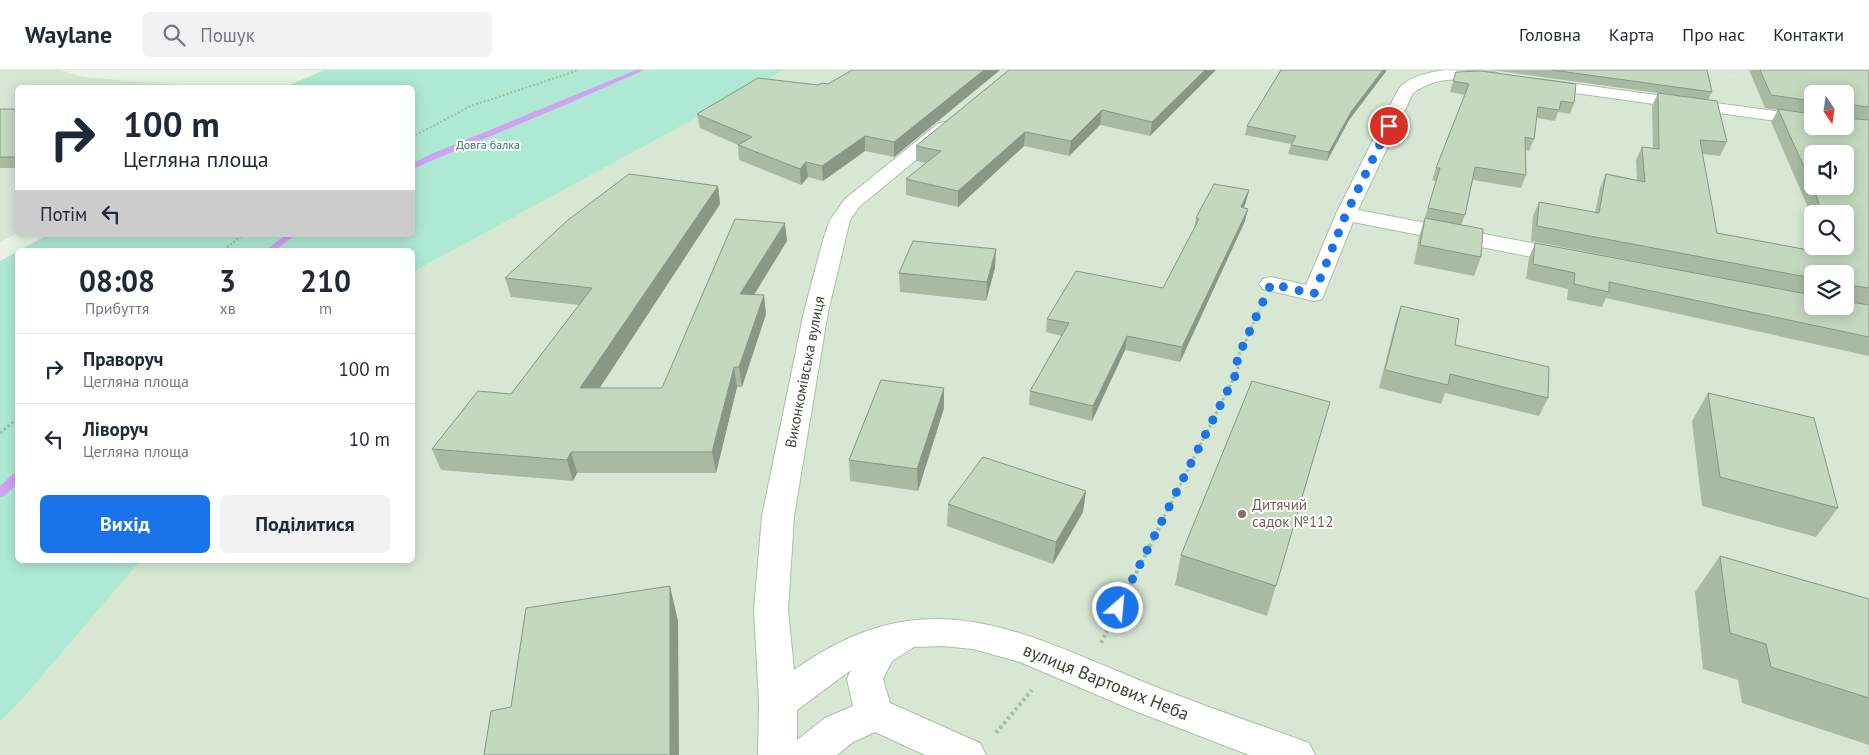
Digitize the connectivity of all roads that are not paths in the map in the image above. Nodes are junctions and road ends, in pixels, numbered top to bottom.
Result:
1 (1429, 73) edge
2 (1507, 80) edge
3 (1526, 82) edge
4 (963, 112) edge
5 (1804, 120) edge
6 (1346, 214) junction
7 (1589, 261) edge
8 (1271, 284) road end
9 (912, 633) junction
10 (778, 703) junction
11 (875, 714) junction
12 (978, 748) edge
13 (778, 755) edge
14 (808, 755) edge
15 (1296, 755) edge

1 - 2 street
1 - 6 street
3 - 5 street
4 - 10 street, Виконкомівська вулиця
6 - 7 street
6 - 8 street
9 - 10 street, вулиця Вартових Неба
9 - 11 street, вулиця Вартових Неба
9 - 15 street, вулиця Вартових Неба
10 - 13 street, Виконкомівська вулиця
11 - 12 street
11 - 14 street

